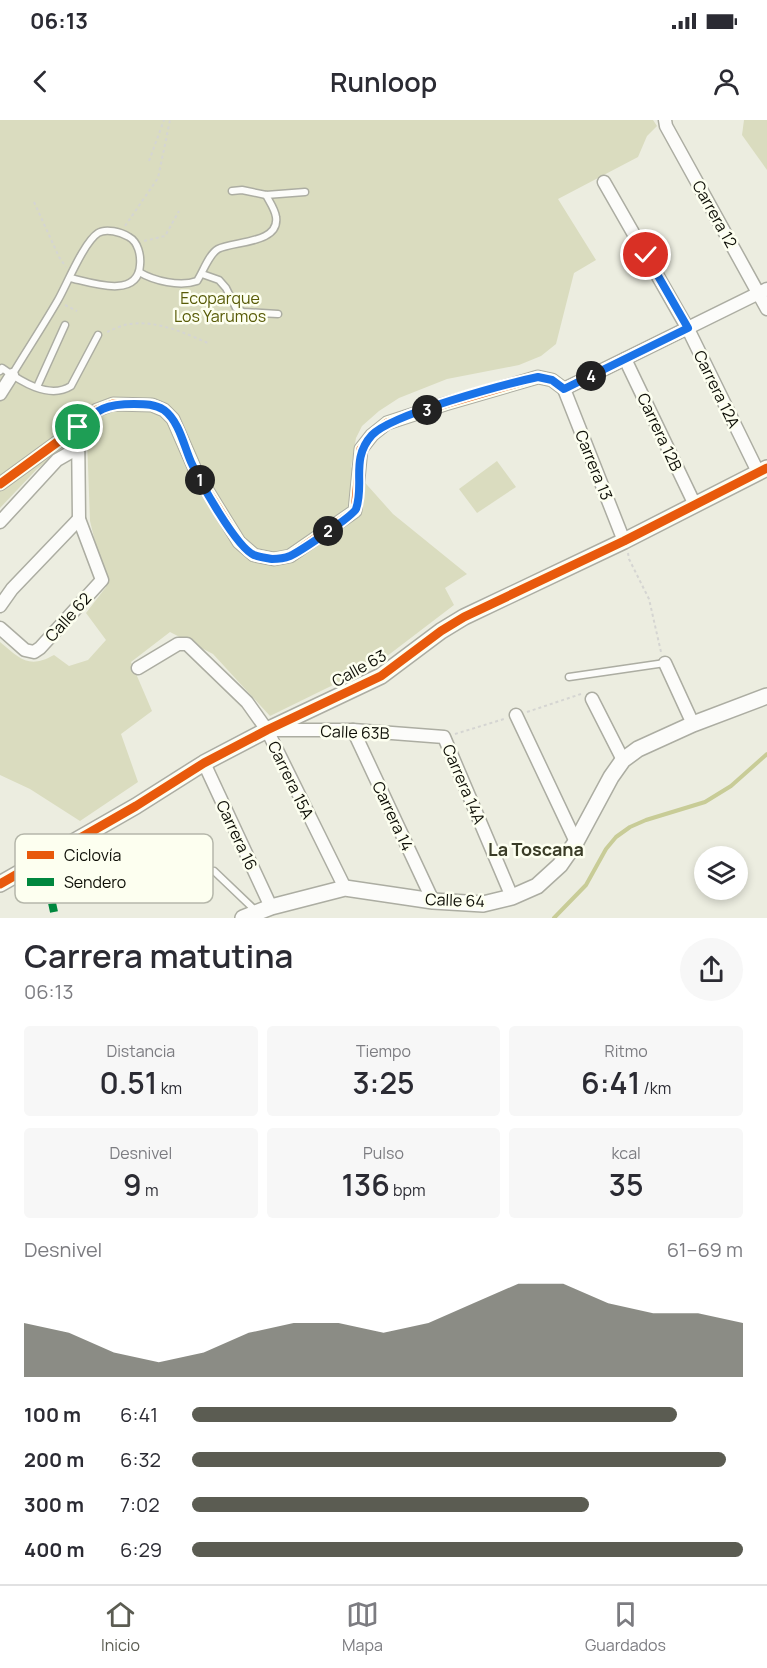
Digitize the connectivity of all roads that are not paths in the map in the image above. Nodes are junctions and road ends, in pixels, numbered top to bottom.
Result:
1 (665, 120) edge
2 (604, 182) dead end
3 (232, 191) dead end
4 (305, 192) dead end
5 (266, 195) junction
6 (139, 272) junction
7 (202, 274) junction
8 (70, 278) junction
9 (763, 291) edge
10 (767, 309) edge
11 (278, 314) dead end
12 (65, 325) dead end
13 (688, 328) junction
14 (98, 334) road end
15 (626, 359) junction
16 (6, 373) edge
17 (36, 387) junction
18 (564, 389) junction
19 (0, 394) edge
20 (78, 427) junction
21 (78, 447) junction
22 (762, 470) edge
23 (0, 484) edge
24 (695, 505) junction
25 (79, 519) junction
26 (0, 522) edge
27 (624, 541) junction
28 (6, 589) edge
29 (0, 606) edge
30 (0, 628) edge
31 (665, 663) joint
32 (138, 668) dead end
33 (569, 676) dead end
34 (767, 696) edge
35 (592, 699) dead end
36 (516, 716) dead end
37 (693, 724) junction
38 (267, 730) junction
39 (353, 730) junction
40 (444, 737) joint
41 (623, 760) junction
42 (204, 763) junction
43 (87, 834) edge
44 (576, 842) junction
45 (214, 871) dead end
46 (15, 875) edge
47 (0, 884) edge
48 (345, 888) junction
49 (512, 897) junction
50 (433, 901) junction
51 (257, 913) edge

1 - 9 street, Carrera 12
2 - 13 street, Carrera 12A
3 - 5 lane
4 - 5 lane
5 - 7 lane
6 - 7 lane
6 - 8 lane
6 - 8 lane
7 - 11 lane
8 - 16 lane
9 - 10 street, Carrera 12
9 - 13 street
12 - 17 lane
13 - 15 street
13 - 22 street, Carrera 12A
14 - 17 lane
15 - 18 street
15 - 24 street, Carrera 12B
16 - 17 lane
16 - 19 street
18 - 20 street
18 - 27 street, Carrera 13
20 - 21 street
20 - 23 street
21 - 25 street
21 - 26 street
22 - 24 street, Calle 63
24 - 27 street, Calle 63
25 - 28 street
25 - 30 street, Calle 62
27 - 38 street, Calle 63
28 - 29 street
31 - 33 lane
31 - 37 street
32 - 38 street, Carrera 15A
34 - 37 street, Calle 64
35 - 41 street
36 - 44 street
37 - 41 street, Calle 64
38 - 39 street, Calle 63B
38 - 42 street, Calle 63
38 - 48 street, Carrera 15A
39 - 40 street, Calle 63B
39 - 50 street, Carrera 14
40 - 49 street, Carrera 14A
41 - 44 street, Calle 64
42 - 43 street, Calle 63
42 - 51 street, Carrera 16
44 - 49 street, Calle 64
45 - 51 lane
46 - 47 street, Calle 63
48 - 50 street, Calle 64
48 - 51 street, Calle 64
49 - 50 street, Calle 64

